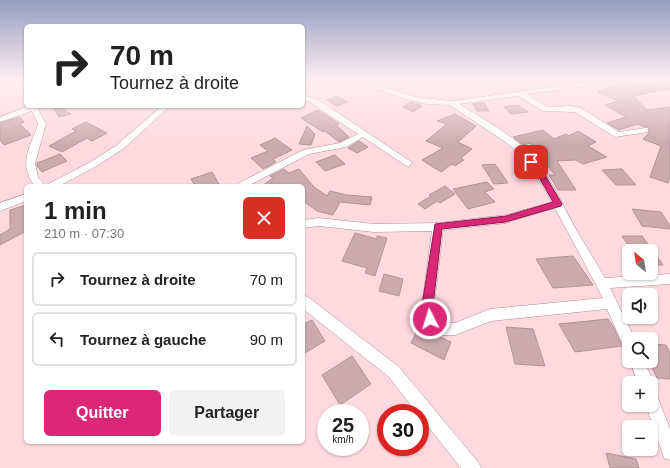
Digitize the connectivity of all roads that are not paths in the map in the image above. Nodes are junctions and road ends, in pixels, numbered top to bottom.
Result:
1 (315, 102) edge
2 (424, 102) edge
3 (460, 102) edge
4 (534, 102) edge
5 (452, 103) junction
6 (30, 108) edge
7 (36, 108) edge
8 (164, 108) edge
9 (0, 120) edge
10 (645, 130) dead end
11 (363, 134) junction
12 (408, 163) dead end
13 (38, 184) edge
14 (55, 184) edge
15 (244, 184) edge
16 (24, 198) edge
17 (558, 204) junction
18 (0, 207) edge
19 (305, 224) edge
20 (438, 226) junction
21 (670, 279) edge
22 (602, 283) junction
23 (305, 303) edge
24 (611, 303) junction
25 (624, 332) edge
26 (656, 412) edge
27 (670, 452) edge
28 (472, 468) edge

1 - 11 street
2 - 5 street
3 - 5 street
4 - 10 street
5 - 17 street
6 - 9 street
7 - 13 street
8 - 14 street
11 - 12 street
11 - 15 street
16 - 18 street
17 - 20 street
17 - 22 street
19 - 20 street
20 - 24 street
21 - 22 street
22 - 24 street
23 - 28 street
24 - 25 street
26 - 27 street

